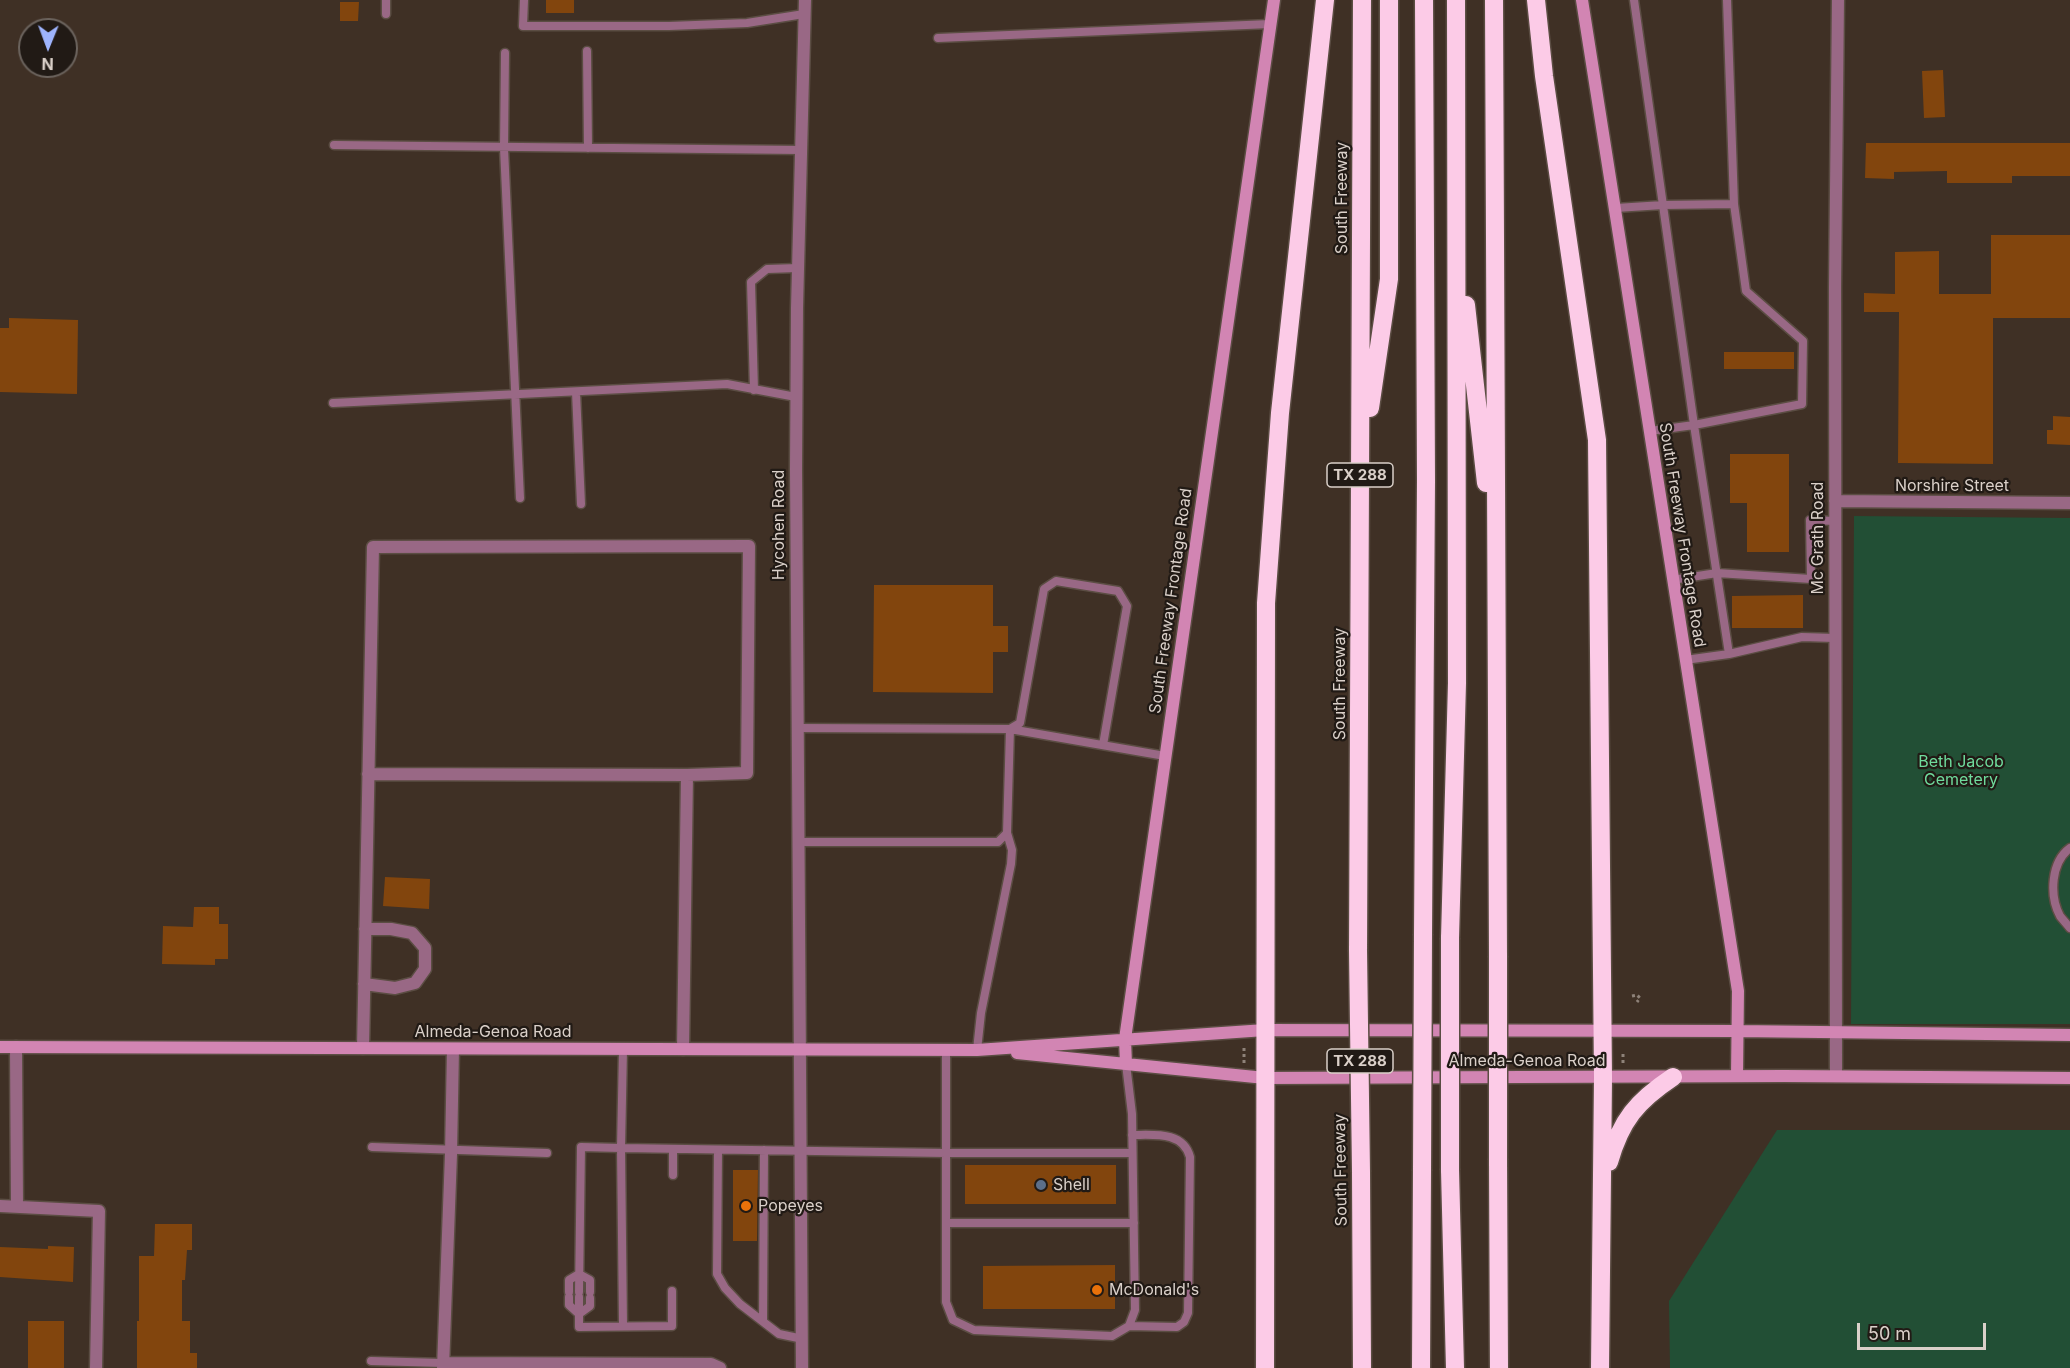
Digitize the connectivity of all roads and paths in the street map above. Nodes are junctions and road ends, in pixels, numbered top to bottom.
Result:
1 (386, 0) edge
2 (524, 0) edge
3 (805, 0) edge
4 (1274, 0) edge
5 (1325, 0) edge
6 (1362, 0) edge
7 (1389, 0) edge
8 (1424, 0) edge
9 (1456, 0) edge
10 (1494, 0) edge
11 (1536, 0) edge
12 (1582, 0) edge
13 (1634, 0) edge
14 (1727, 0) edge
15 (1838, 0) edge
16 (386, 14) dead end
17 (804, 14) junction
18 (1270, 24) junction
19 (938, 38) dead end
20 (587, 51) dead end
21 (505, 53) dead end
22 (334, 146) dead end
23 (504, 148) junction
24 (588, 148) junction
25 (801, 150) junction
26 (1734, 204) junction
27 (1663, 205) junction
28 (1616, 208) junction
29 (1456, 216) junction
30 (798, 268) junction
31 (754, 390) junction
32 (576, 392) junction
33 (514, 395) junction
34 (796, 397) junction
35 (333, 403) dead end
36 (1694, 425) junction
37 (1650, 431) junction
38 (1360, 471) junction
39 (520, 498) dead end
40 (1835, 501) junction
41 (2070, 503) edge
42 (581, 504) dead end
43 (1835, 521) junction
44 (1717, 573) junction
45 (1496, 575) junction
46 (1672, 580) junction
47 (1835, 638) junction
48 (1729, 654) junction
49 (1685, 660) junction
50 (797, 728) junction
51 (1010, 729) junction
52 (1103, 745) junction
53 (1165, 756) junction
54 (368, 774) junction
55 (687, 775) junction
56 (1007, 833) junction
57 (798, 842) junction
58 (2070, 848) edge
59 (2070, 928) edge
60 (365, 929) junction
61 (364, 984) junction
62 (1632, 996) dead end
63 (1637, 1002) dead end
64 (1265, 1030) junction
65 (1737, 1031) junction
66 (1603, 1032) junction
67 (1836, 1032) junction
68 (2070, 1035) edge
69 (1245, 1038) dead end
70 (1125, 1039) junction
71 (0, 1047) edge
72 (16, 1047) junction
73 (363, 1048) junction
74 (453, 1049) junction
75 (623, 1049) junction
76 (683, 1050) junction
77 (799, 1050) junction
78 (946, 1050) junction
79 (981, 1050) junction
80 (1126, 1064) junction
81 (1244, 1064) dead end
82 (1737, 1076) junction
83 (1836, 1076) junction
84 (1672, 1077) junction
85 (1265, 1078) junction
86 (1604, 1078) junction
87 (2070, 1078) edge
88 (1132, 1135) junction
89 (372, 1147) dead end
90 (621, 1148) junction
91 (673, 1149) junction
92 (452, 1150) junction
93 (718, 1150) junction
94 (764, 1150) junction
95 (800, 1151) junction
96 (547, 1153) dead end
97 (946, 1153) junction
98 (1132, 1153) junction
99 (673, 1175) dead end
100 (1602, 1184) junction
101 (0, 1206) edge
102 (17, 1206) junction
103 (1134, 1222) junction
104 (946, 1223) junction
105 (579, 1274) junction
106 (672, 1291) dead end
107 (579, 1314) junction
108 (763, 1321) junction
109 (622, 1326) junction
110 (1129, 1326) junction
111 (803, 1339) junction
112 (371, 1361) dead end
113 (443, 1366) edge
114 (96, 1368) edge
115 (720, 1368) edge
116 (802, 1368) edge
117 (1265, 1368) edge
118 (1362, 1368) edge
119 (1421, 1368) edge
120 (1455, 1368) edge
121 (1499, 1368) edge
122 (1600, 1368) edge

1 - 16 lane
2 - 17 lane
3 - 17 street, Hycohen Road
4 - 18 main road, South Freeway Frontage Road
5 - 64 highway
6 - 38 highway, South Freeway / TX 288
7 - 38 highway
8 - 119 highway, bridge
9 - 29 highway
10 - 45 highway
11 - 66 highway
12 - 28 main road, South Freeway Frontage Road
13 - 27 lane
14 - 26 lane
15 - 40 street, Mc Grath Road
17 - 25 street, Hycohen Road
18 - 19 lane
18 - 53 main road, South Freeway Frontage Road
20 - 24 lane
21 - 23 lane
22 - 23 lane
23 - 24 lane
23 - 33 lane
24 - 25 lane
25 - 30 street, Hycohen Road
26 - 27 lane
26 - 36 lane
27 - 28 lane
27 - 36 lane
28 - 37 main road, South Freeway Frontage Road
29 - 45 highway
29 - 120 highway, bridge
30 - 31 lane
30 - 34 street, Hycohen Road
31 - 32 lane
31 - 34 lane
32 - 33 lane
32 - 42 lane
33 - 35 lane
33 - 39 lane
34 - 50 street, Hycohen Road
36 - 37 lane
36 - 44 lane
37 - 46 main road, South Freeway Frontage Road
38 - 118 highway, South Freeway / TX 288, bridge
40 - 41 street, Norshire Street
40 - 43 street, Mc Grath Road
43 - 44 lane
43 - 47 street, Mc Grath Road
44 - 46 lane
44 - 48 lane
45 - 121 highway, bridge
46 - 49 main road, South Freeway Frontage Road
47 - 48 lane
47 - 67 street, Mc Grath Road
48 - 49 lane
49 - 65 main road, South Freeway Frontage Road
50 - 51 lane
50 - 57 street, Hycohen Road
51 - 52 lane
51 - 52 lane
51 - 56 lane
52 - 53 lane
53 - 70 main road, South Freeway Frontage Road
54 - 55 street
54 - 55 street
54 - 60 street
55 - 76 street
56 - 57 lane
56 - 79 lane
57 - 77 street, Hycohen Road
58 - 59 lane
60 - 61 street
60 - 61 street
61 - 73 street
62 - 63 path
64 - 66 main road, Almeda-Genoa Road
64 - 70 main road, Almeda-Genoa Road
64 - 85 highway
65 - 66 main road, Almeda-Genoa Road
65 - 67 main road, Almeda-Genoa Road
65 - 82 main road, South Freeway Frontage Road
66 - 86 highway
67 - 68 main road, Almeda-Genoa Road
67 - 83 street, Mc Grath Road
69 - 81 path
70 - 79 main road, Almeda-Genoa Road
70 - 80 main road, South Freeway Frontage Road
71 - 72 main road, Almeda-Genoa Road
72 - 73 main road, Almeda-Genoa Road
72 - 102 street
73 - 74 main road, Almeda-Genoa Road
74 - 75 main road, Almeda-Genoa Road
74 - 92 street
75 - 76 main road, Almeda-Genoa Road
75 - 90 lane
76 - 77 main road, Almeda-Genoa Road
77 - 78 main road, Almeda-Genoa Road
77 - 95 street, Hycohen Road
78 - 79 main road, Almeda-Genoa Road
78 - 97 lane
79 - 80 main road, Almeda-Genoa Road
80 - 85 main road, Almeda-Genoa Road
80 - 88 lane
82 - 83 main road, Almeda-Genoa Road
82 - 84 main road, Almeda-Genoa Road
83 - 87 main road, Almeda-Genoa Road
84 - 86 main road, Almeda-Genoa Road
84 - 100 highway
85 - 86 main road, Almeda-Genoa Road
85 - 117 highway
86 - 100 highway
88 - 98 lane
88 - 110 lane
89 - 92 lane
90 - 91 lane
90 - 105 lane
90 - 109 lane
91 - 93 lane
91 - 99 lane
92 - 96 lane
92 - 113 street
93 - 94 lane
93 - 108 lane
94 - 95 lane
94 - 108 lane
95 - 97 lane
95 - 111 street, Hycohen Road
97 - 98 lane
97 - 104 lane
98 - 103 lane
100 - 122 highway
101 - 102 street
102 - 114 street
103 - 104 lane
103 - 110 lane
104 - 110 lane
105 - 107 lane
105 - 107 lane
105 - 107 lane
106 - 109 lane
107 - 109 lane
108 - 111 lane
111 - 116 street, Hycohen Road
112 - 113 lane
113 - 115 street

